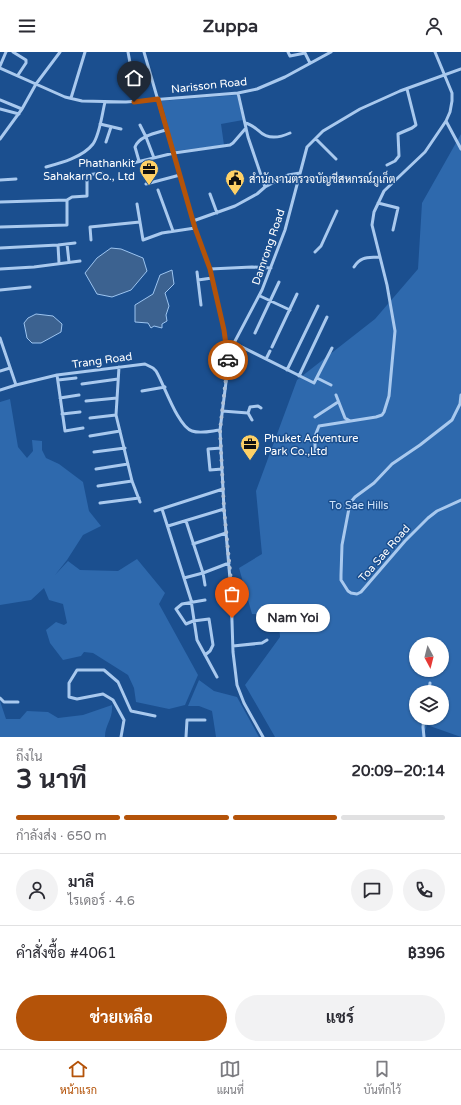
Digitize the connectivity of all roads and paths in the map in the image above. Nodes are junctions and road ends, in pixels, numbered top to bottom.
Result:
1 (6, 52) edge
2 (13, 52) edge
3 (58, 52) edge
4 (85, 52) edge
5 (128, 52) edge
6 (144, 52) edge
7 (288, 52) edge
8 (331, 52) edge
9 (435, 52) edge
10 (310, 63) junction
11 (0, 67) edge
12 (461, 69) edge
13 (445, 74) junction
14 (18, 75) junction
15 (36, 84) junction
16 (407, 89) junction
17 (238, 93) junction
18 (71, 98) junction
19 (158, 99) junction
20 (0, 100) edge
21 (104, 102) junction
22 (134, 102) junction
23 (0, 109) edge
24 (22, 109) junction
25 (19, 114) junction
26 (446, 121) junction
27 (245, 122) junction
28 (100, 124) junction
29 (140, 125) dead end
30 (111, 126) junction
31 (246, 128) junction
32 (121, 129) dead end
33 (166, 130) junction
34 (290, 133) dead end
35 (146, 137) junction
36 (0, 138) edge
37 (316, 139) junction
38 (106, 142) dead end
39 (461, 149) edge
40 (174, 153) junction
41 (154, 158) junction
42 (336, 159) dead end
43 (139, 161) junction
44 (129, 164) dead end
45 (387, 165) dead end
46 (46, 167) dead end
47 (102, 173) dead end
48 (300, 173) junction
49 (180, 175) junction
50 (16, 179) dead end
51 (0, 180) edge
52 (146, 184) dead end
53 (265, 187) junction
54 (158, 190) dead end
55 (210, 194) dead end
56 (67, 200) junction
57 (0, 202) edge
58 (138, 204) dead end
59 (378, 204) junction
60 (337, 211) dead end
61 (217, 213) junction
62 (193, 221) junction
63 (140, 222) junction
64 (0, 226) edge
65 (195, 228) junction
66 (392, 230) dead end
67 (173, 231) junction
68 (91, 240) dead end
69 (76, 243) dead end
70 (67, 244) junction
71 (58, 245) junction
72 (0, 248) edge
73 (315, 252) dead end
74 (379, 257) junction
75 (80, 261) dead end
76 (69, 262) junction
77 (59, 263) junction
78 (354, 267) dead end
79 (271, 268) junction
80 (0, 269) edge
81 (210, 269) junction
82 (197, 272) dead end
83 (212, 278) junction
84 (198, 280) junction
85 (279, 282) dead end
86 (30, 287) dead end
87 (0, 290) edge
88 (297, 294) dead end
89 (260, 296) junction
90 (270, 300) junction
91 (201, 305) dead end
92 (318, 306) dead end
93 (290, 310) junction
94 (327, 317) dead end
95 (255, 333) dead end
96 (0, 338) edge
97 (234, 343) junction
98 (272, 347) dead end
99 (332, 348) dead end
100 (4, 351) junction
101 (227, 351) junction
102 (0, 352) edge
103 (270, 352) dead end
104 (266, 360) junction
105 (119, 367) junction
106 (10, 368) junction
107 (287, 370) junction
108 (0, 371) edge
109 (57, 375) junction
110 (299, 376) junction
111 (76, 378) dead end
112 (317, 378) junction
113 (118, 379) junction
114 (58, 380) junction
115 (82, 384) dead end
116 (16, 385) junction
117 (331, 385) dead end
118 (165, 388) junction
119 (0, 390) edge
120 (142, 391) dead end
121 (79, 395) dead end
122 (336, 395) dead end
123 (461, 395) edge
124 (60, 398) junction
125 (117, 398) junction
126 (86, 401) dead end
127 (338, 402) junction
128 (261, 408) dead end
129 (222, 411) junction
130 (80, 412) dead end
131 (248, 413) junction
132 (62, 414) junction
133 (116, 415) junction
134 (315, 417) dead end
135 (90, 418) dead end
136 (252, 420) dead end
137 (350, 421) junction
138 (83, 428) dead end
139 (220, 430) junction
140 (120, 431) junction
141 (90, 436) dead end
142 (125, 448) junction
143 (221, 448) junction
144 (94, 452) dead end
145 (315, 454) dead end
146 (128, 464) junction
147 (96, 469) dead end
148 (222, 469) junction
149 (132, 481) junction
150 (98, 486) dead end
151 (223, 489) junction
152 (139, 498) junction
153 (461, 500) edge
154 (140, 502) dead end
155 (100, 503) dead end
156 (162, 509) junction
157 (224, 509) junction
158 (155, 511) dead end
159 (186, 521) junction
160 (168, 526) junction
161 (226, 534) junction
162 (193, 544) junction
163 (229, 563) junction
164 (203, 573) junction
165 (184, 578) junction
166 (205, 585) dead end
167 (205, 600) dead end
168 (191, 602) junction
169 (193, 622) junction
170 (267, 640) dead end
171 (233, 646) junction
172 (205, 655) junction
173 (217, 677) dead end
174 (0, 698) edge
175 (18, 702) dead end
176 (154, 716) dead end
177 (205, 720) dead end
178 (423, 725) edge
179 (121, 737) edge
180 (186, 737) edge
181 (263, 737) edge
182 (424, 737) edge

1 - 11 street
2 - 14 street
3 - 15 street
4 - 18 street
5 - 22 street
6 - 19 street
7 - 10 street
8 - 10 street, Narisson Road
9 - 13 street
10 - 17 street, Narisson Road
11 - 14 street, Narisson Road
12 - 13 street, Damrong Road
13 - 16 street, Damrong Road
13 - 26 street
14 - 15 street, Narisson Road
15 - 18 street, Narisson Road
15 - 24 street
16 - 37 street, Damrong Road
16 - 45 street
17 - 19 street, Narisson Road
17 - 27 street
18 - 21 street, Narisson Road
19 - 22 street, Narisson Road
19 - 33 street
20 - 24 street
21 - 22 street, Narisson Road
21 - 28 street
23 - 25 street
24 - 25 street
25 - 36 street
26 - 39 street
26 - 59 street
27 - 31 street
27 - 34 street
28 - 30 street
28 - 46 street
29 - 35 street
30 - 32 street
30 - 38 street
31 - 40 street
31 - 53 street
33 - 35 street
33 - 40 street
35 - 41 street
35 - 43 street
37 - 42 street
37 - 48 street, Damrong Road
40 - 41 street
40 - 49 street
41 - 43 street
43 - 44 street
47 - 56 street
48 - 53 street
48 - 79 street, Damrong Road
49 - 52 street
49 - 62 street
50 - 51 street
53 - 61 street
54 - 67 street
55 - 61 street
56 - 57 street
56 - 64 street
58 - 63 street
59 - 66 street
59 - 74 street
60 - 73 street
61 - 62 street
62 - 65 street
63 - 67 street
63 - 68 street
65 - 67 street
65 - 81 street
69 - 70 street
70 - 71 street
70 - 76 street
71 - 72 street
71 - 77 street
74 - 78 street
74 - 137 street
75 - 76 street
76 - 77 street
77 - 80 street
79 - 81 street
79 - 89 street, Damrong Road
81 - 83 street
82 - 84 street
83 - 84 street
83 - 101 street
84 - 91 street
85 - 90 street
86 - 87 street
88 - 93 street
89 - 90 street
89 - 97 street, Damrong Road
90 - 93 street
90 - 95 street
92 - 107 street
93 - 98 street
94 - 110 street
96 - 100 street
97 - 101 street, Damrong Road
97 - 104 street
99 - 112 street
100 - 102 street
100 - 106 street
101 - 129 street
103 - 104 street
104 - 107 street
105 - 109 street, Trang Road
105 - 113 street
105 - 118 street, Trang Road
106 - 108 street
106 - 116 street
107 - 110 street
109 - 114 street
109 - 116 street, Trang Road
110 - 112 street
111 - 114 street
112 - 117 street
113 - 115 street
113 - 125 street
114 - 124 street
116 - 119 street, Trang Road
118 - 120 street
118 - 139 street, Trang Road
121 - 124 street
122 - 127 street
123 - 153 street, Toa Sae Road
124 - 132 street
125 - 126 street
125 - 133 street
127 - 134 street
127 - 137 street
128 - 131 street
129 - 131 street
129 - 139 street
130 - 132 street
131 - 136 street
132 - 138 street
133 - 135 street
133 - 140 street
137 - 145 street
139 - 143 street
140 - 141 street
140 - 142 street
142 - 144 street
142 - 146 street
143 - 148 street
143 - 148 street
146 - 147 street
146 - 149 street
148 - 151 street
149 - 150 street
149 - 152 street
151 - 156 street
151 - 157 street
152 - 154 street
152 - 155 street
156 - 158 street
156 - 160 street
157 - 159 street
157 - 161 street
159 - 160 street
159 - 162 street
160 - 165 street
161 - 162 street
161 - 163 street
162 - 164 street
163 - 164 street
163 - 171 street
164 - 165 street
164 - 166 street
165 - 168 street
167 - 168 street
168 - 169 street
168 - 169 street
169 - 172 street
169 - 172 street
170 - 171 street
171 - 181 street
172 - 173 street
174 - 175 street
176 - 179 street
177 - 180 street
178 - 182 street

